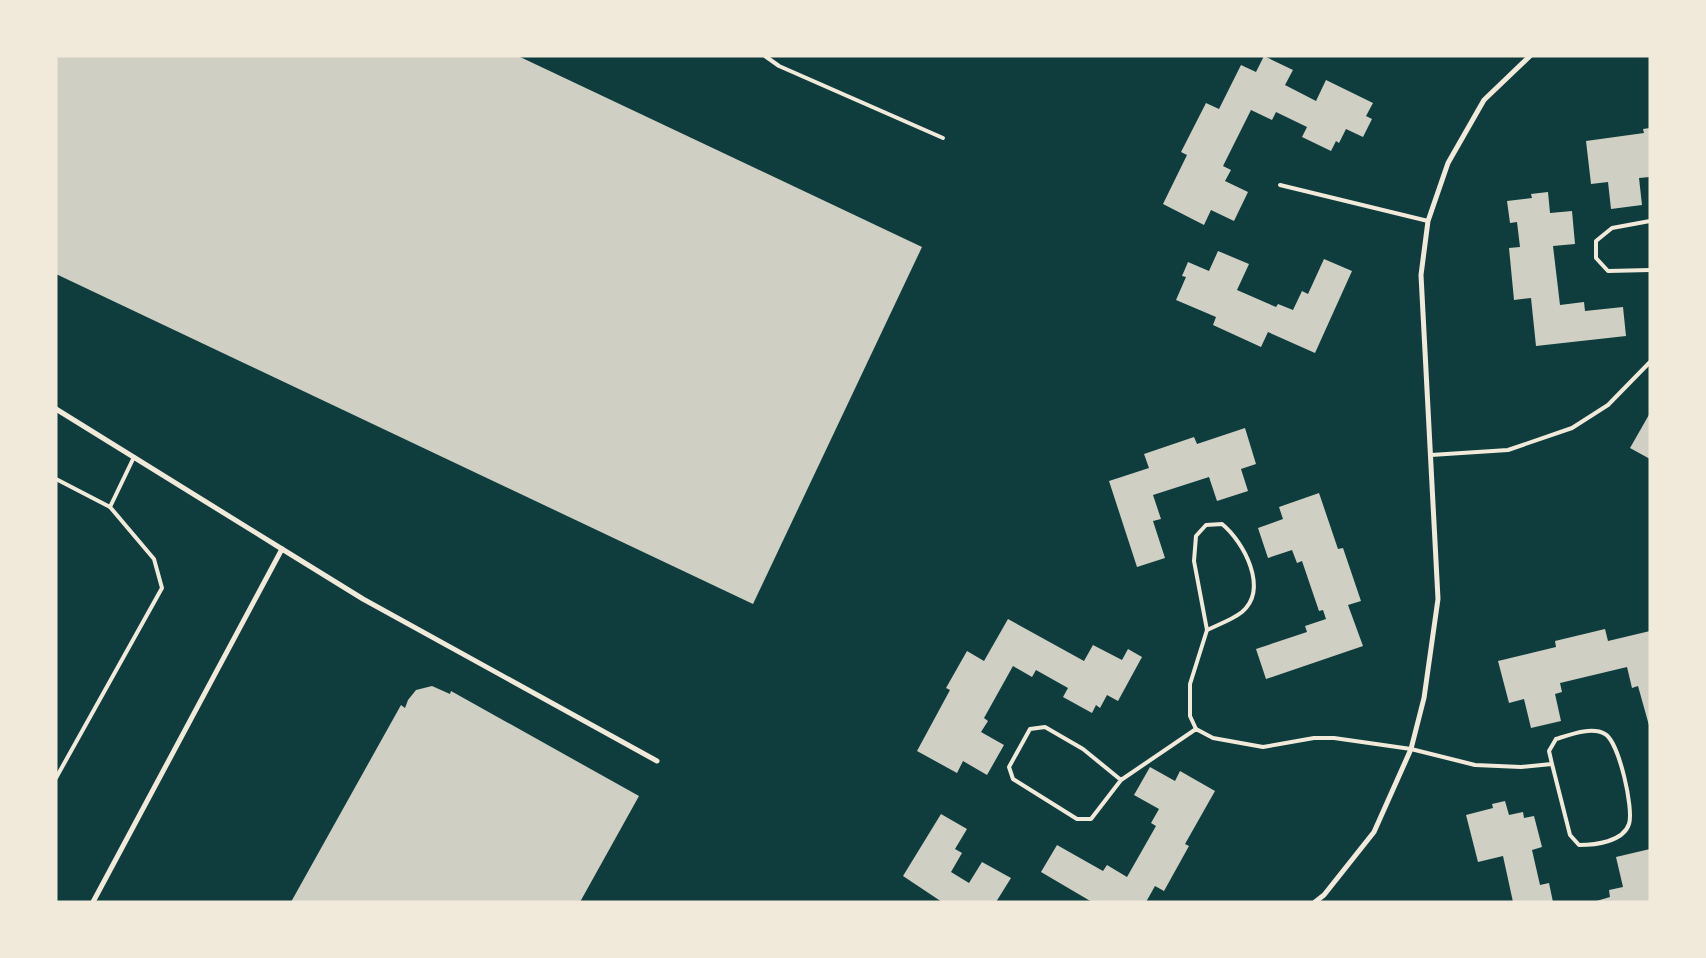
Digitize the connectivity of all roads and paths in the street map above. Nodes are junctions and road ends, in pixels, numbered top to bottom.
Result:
1 (765, 56) edge
2 (1530, 56) edge
3 (943, 138) dead end
4 (1280, 185) dead end
5 (1428, 221) junction
6 (1650, 222) edge
7 (1650, 270) edge
8 (1650, 362) edge
9 (56, 409) edge
10 (1431, 455) junction
11 (134, 457) junction
12 (56, 479) edge
13 (110, 507) junction
14 (282, 549) junction
15 (1206, 630) junction
16 (1196, 729) junction
17 (1411, 749) junction
18 (657, 761) dead end
19 (1552, 764) junction
20 (56, 778) edge
21 (1121, 780) junction
22 (93, 902) edge
23 (1315, 902) edge

1 - 3 lane
2 - 5 street
4 - 5 lane
5 - 10 street
6 - 7 lane
8 - 10 lane
9 - 11 street
10 - 17 street
11 - 13 lane
11 - 14 street
12 - 13 lane
13 - 20 lane
14 - 18 street
14 - 22 street
15 - 15 lane
15 - 16 lane
16 - 17 lane
16 - 21 lane
17 - 19 lane
17 - 23 street
19 - 19 lane
21 - 21 lane

